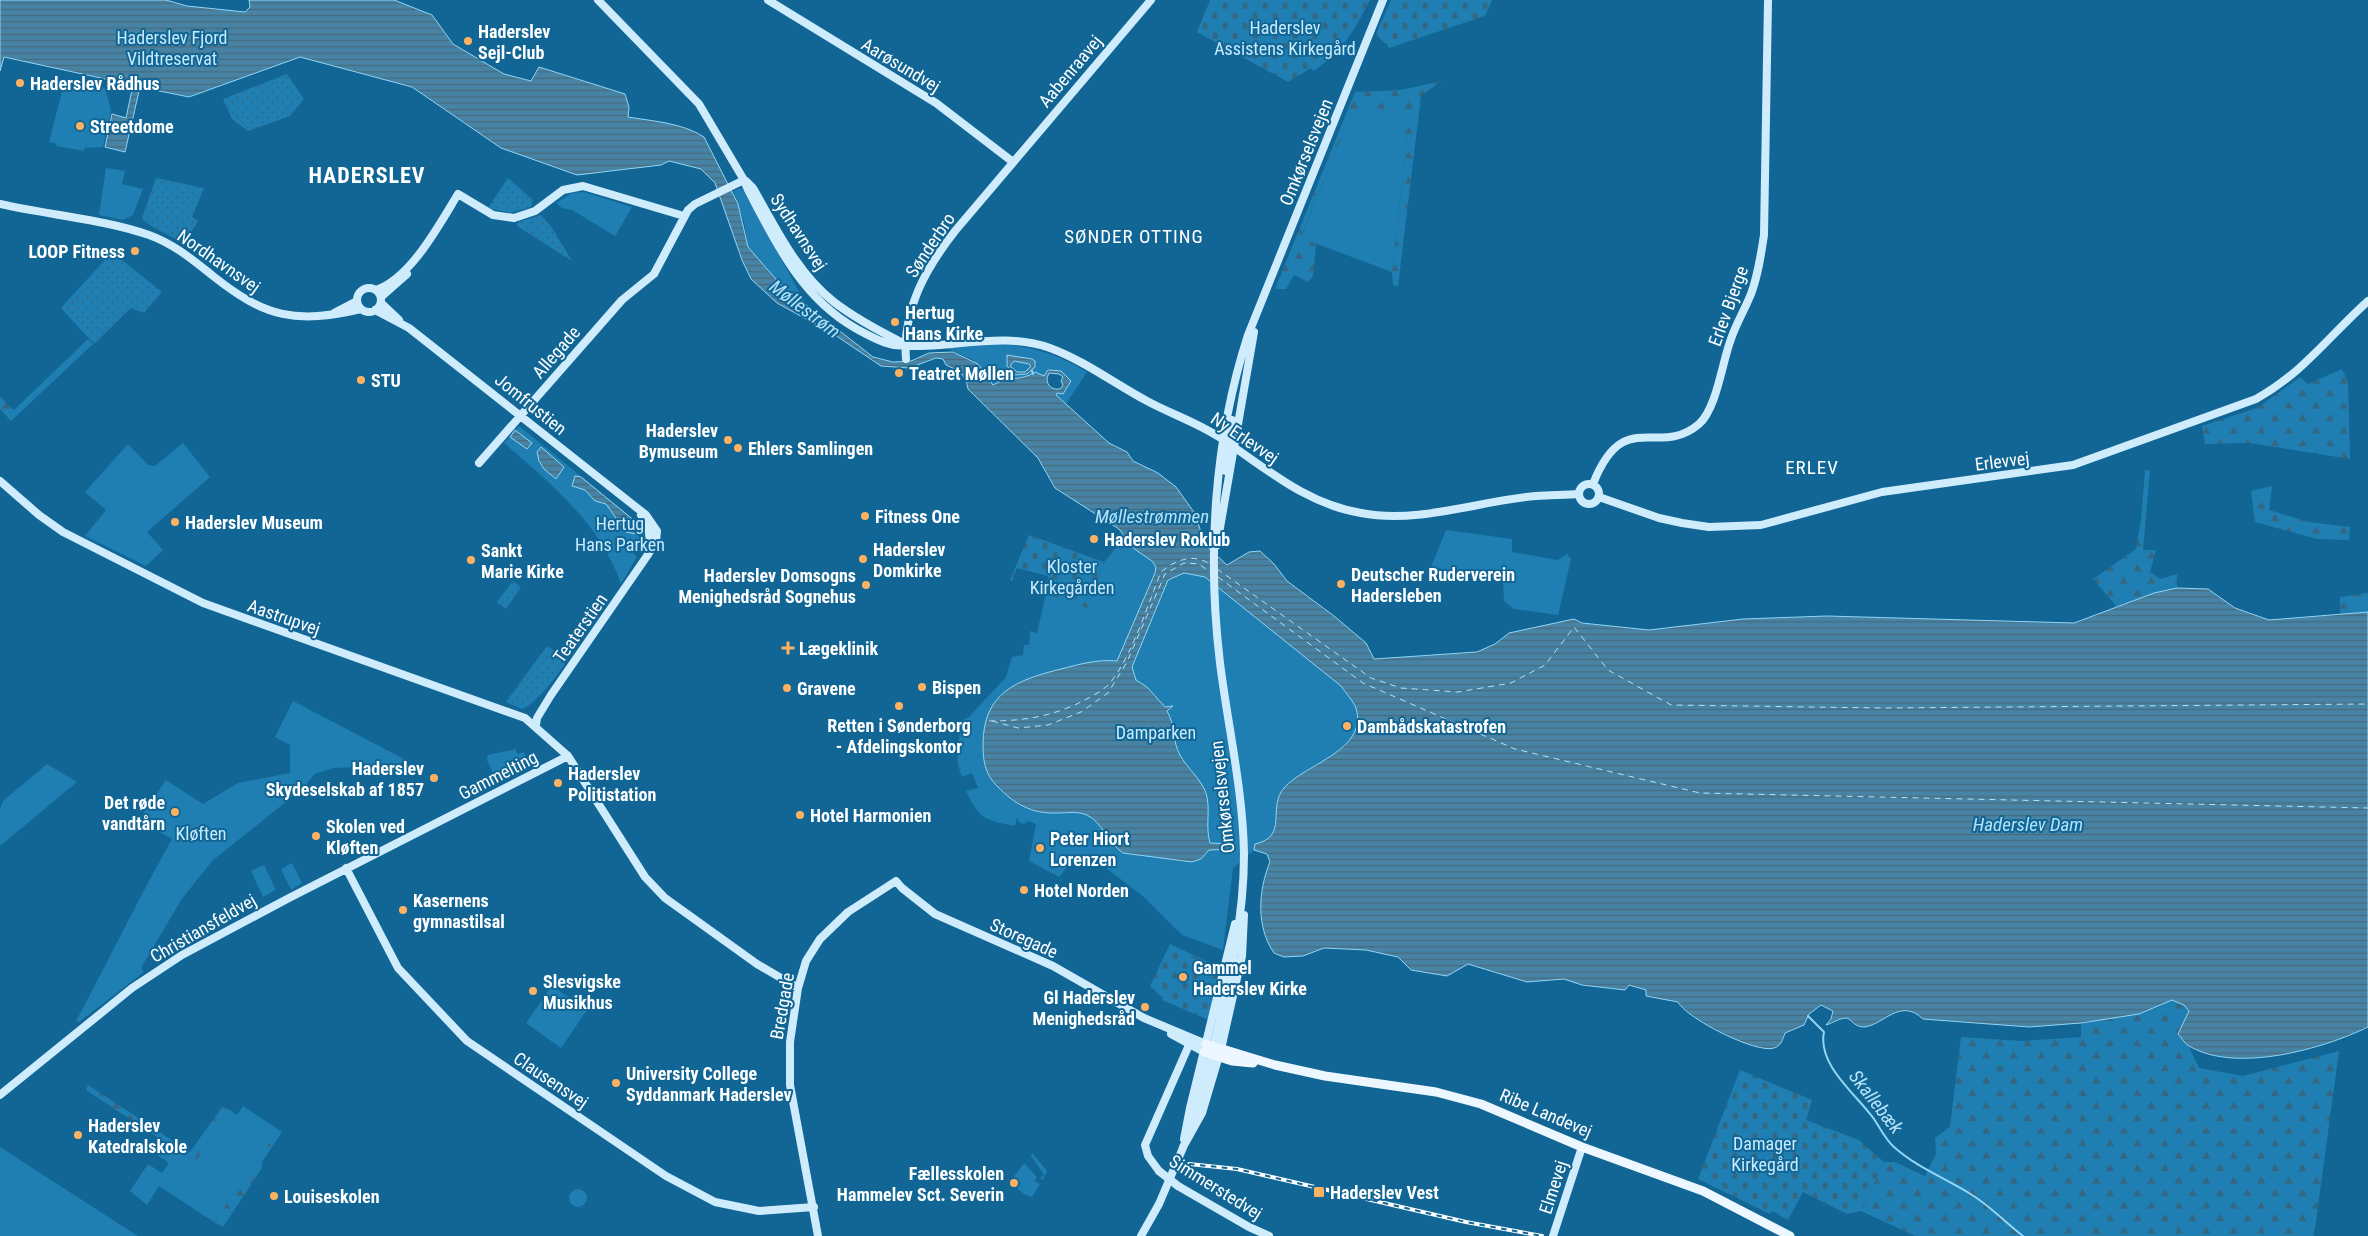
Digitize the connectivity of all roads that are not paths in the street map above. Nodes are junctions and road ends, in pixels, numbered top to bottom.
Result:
1 (598, 0) edge
2 (768, 0) edge
3 (1151, 0) edge
4 (1383, 0) edge
5 (1768, 0) edge
6 (1013, 162) junction
7 (744, 180) junction
8 (0, 204) edge
9 (684, 216) junction
10 (425, 246) junction
11 (376, 290) junction
12 (357, 300) junction
13 (381, 300) junction
14 (2368, 301) edge
15 (361, 309) junction
16 (375, 310) junction
17 (332, 314) junction
18 (1257, 315) junction
19 (404, 324) junction
20 (905, 344) junction
21 (906, 360) dead end
22 (1234, 388) junction
23 (521, 415) junction
24 (1223, 440) junction
25 (1234, 447) junction
26 (479, 463) dead end
27 (0, 482) edge
28 (1593, 484) junction
29 (1579, 494) junction
30 (1599, 497) junction
31 (1226, 502) junction
32 (652, 548) joint
33 (1216, 549) junction
34 (536, 725) junction
35 (568, 756) junction
36 (441, 819) joint
37 (346, 868) junction
38 (896, 880) joint
39 (1242, 893) junction
40 (798, 988) junction
41 (1144, 1018) junction
42 (1168, 1032) junction
43 (1189, 1045) junction
44 (1212, 1050) junction
45 (1275, 1065) junction
46 (0, 1095) edge
47 (1183, 1147) junction
48 (1582, 1147) junction
49 (814, 1207) junction
50 (818, 1236) edge
51 (1141, 1236) edge
52 (1269, 1236) edge
53 (1553, 1236) edge
54 (1790, 1236) edge

1 - 7 street, Sydhavnsvej
2 - 6 street, Aarøsundvej
3 - 6 street, Aabenraavej
4 - 18 street, Omkørselsvejen
5 - 28 street, Erlev Bjerge
6 - 20 street, Sønderbro
7 - 9 street
7 - 20 street, Sydhavnsvej
8 - 17 street, Nordhavnsvej
9 - 10 street
9 - 23 street, Allegade
10 - 11 street
10 - 13 street
11 - 12 street
11 - 13 street
12 - 15 street
12 - 17 street, Nordhavnsvej
13 - 16 street
13 - 19 street, Jomfrustien
14 - 30 street, Erlevvej
15 - 16 street
15 - 17 street, Nordhavnsvej
16 - 19 street, Jomfrustien
18 - 22 street, Omkørselsvejen
18 - 25 street, Omkørselsvejen
19 - 23 street, Jomfrustien
20 - 21 street, Sønderbro
20 - 24 street, Ny Erlevvej
22 - 24 street, Omkørselsvejen
22 - 25 street
23 - 26 street, Allegade
23 - 32 street, Jomfrustien
24 - 25 street, Ny Erlevvej
24 - 31 street
24 - 33 street, Omkørselsvejen
25 - 29 street, Ny Erlevvej
25 - 31 street, Omkørselsvejen
27 - 34 street, Aastrupvej
28 - 29 street
28 - 30 street
29 - 30 street
31 - 33 street, Omkørselsvejen
32 - 34 street, Teaterstien
33 - 39 street, Omkørselsvejen
34 - 35 street, Aastrupvej
35 - 36 street, Gammelting
35 - 40 street, Aastrupvej
36 - 37 street, Christiansfeldvej
37 - 46 street, Christiansfeldvej
37 - 49 street, Clausensvej
38 - 40 street, Bredgade
38 - 41 street, Storegade
39 - 44 street
39 - 44 street
40 - 49 street, Bredgade
41 - 42 street, Storegade
41 - 44 street, Storegade
42 - 43 street, Storegade
42 - 44 street
43 - 44 street, Storegade
43 - 52 street, Simmerstedvej, bridge
44 - 45 main road, Ribe Landevej
44 - 45 main road, Ribe Landevej
44 - 47 street
44 - 47 street
45 - 48 main road, Ribe Landevej
47 - 51 street
48 - 53 street, Elmevej
48 - 54 main road, Ribe Landevej
49 - 50 street, Bredgade

